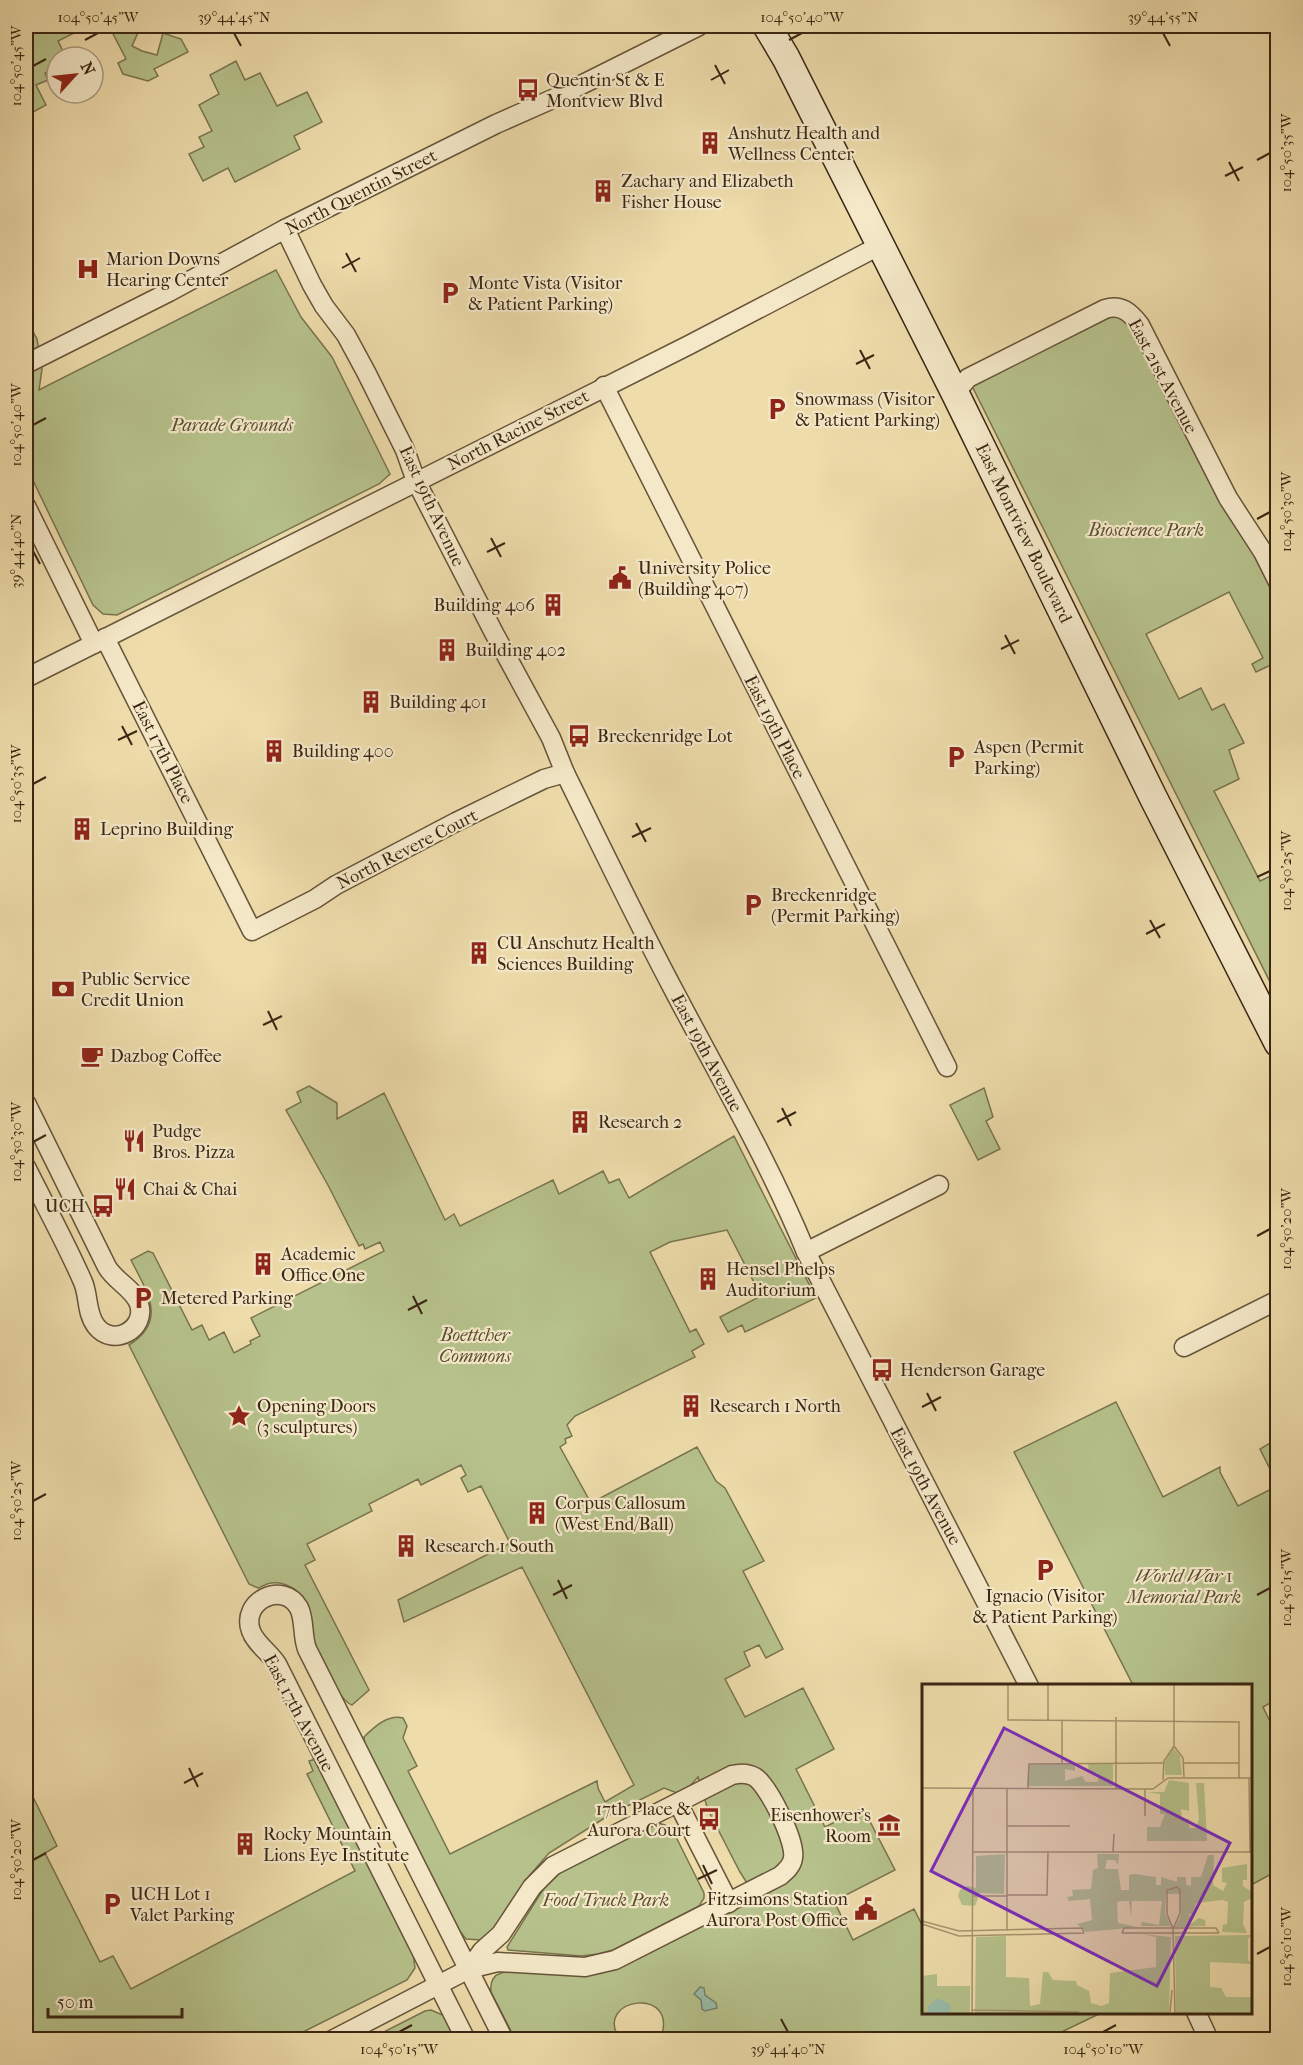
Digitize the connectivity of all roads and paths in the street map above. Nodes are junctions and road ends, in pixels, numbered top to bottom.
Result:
1 (699, 26) edge
2 (767, 26) edge
3 (285, 229) junction
4 (881, 245) junction
5 (26, 364) edge
6 (604, 386) junction
7 (956, 393) junction
8 (417, 481) junction
9 (26, 506) edge
10 (1270, 549) edge
11 (1278, 582) edge
12 (100, 641) junction
13 (26, 678) edge
14 (565, 773) junction
15 (252, 931) joint
16 (1277, 1039) edge
17 (947, 1067) dead end
18 (26, 1103) edge
19 (26, 1167) edge
20 (939, 1185) dead end
21 (806, 1252) junction
22 (1278, 1300) edge
23 (1184, 1347) dead end
24 (1028, 1684) edge
25 (678, 1803) junction
26 (729, 1903) junction
27 (469, 1969) junction
28 (438, 1985) junction
29 (1196, 2014) edge
30 (332, 2040) edge
31 (466, 2040) edge
32 (504, 2040) edge
33 (1209, 2040) edge

1 - 3 street, North Quentin Street
2 - 4 street, East Montview Boulevard
3 - 5 street, North Quentin Street
3 - 8 street, East 19th Avenue
4 - 6 street, North Racine Street
4 - 7 street, East Montview Boulevard
6 - 8 street, North Racine Street
6 - 17 street, East 19th Place
7 - 10 street, East 21st Avenue
7 - 16 street, East Montview Boulevard
8 - 12 street, North Racine Street
8 - 14 street, East 19th Avenue
9 - 12 street, East 17th Place
10 - 11 street, East 21st Avenue
12 - 13 street, North Racine Street
12 - 15 street, East 17th Place
14 - 15 street, North Revere Court
14 - 21 street, East 19th Avenue
18 - 19 street
20 - 21 street
21 - 24 street, East 19th Avenue
22 - 23 street
25 - 26 street
25 - 26 street
25 - 27 street
26 - 27 street
27 - 28 street
27 - 28 street, East 17th Avenue
27 - 32 street, East 17th Avenue
28 - 30 street
28 - 31 street, East 17th Avenue
29 - 33 street

